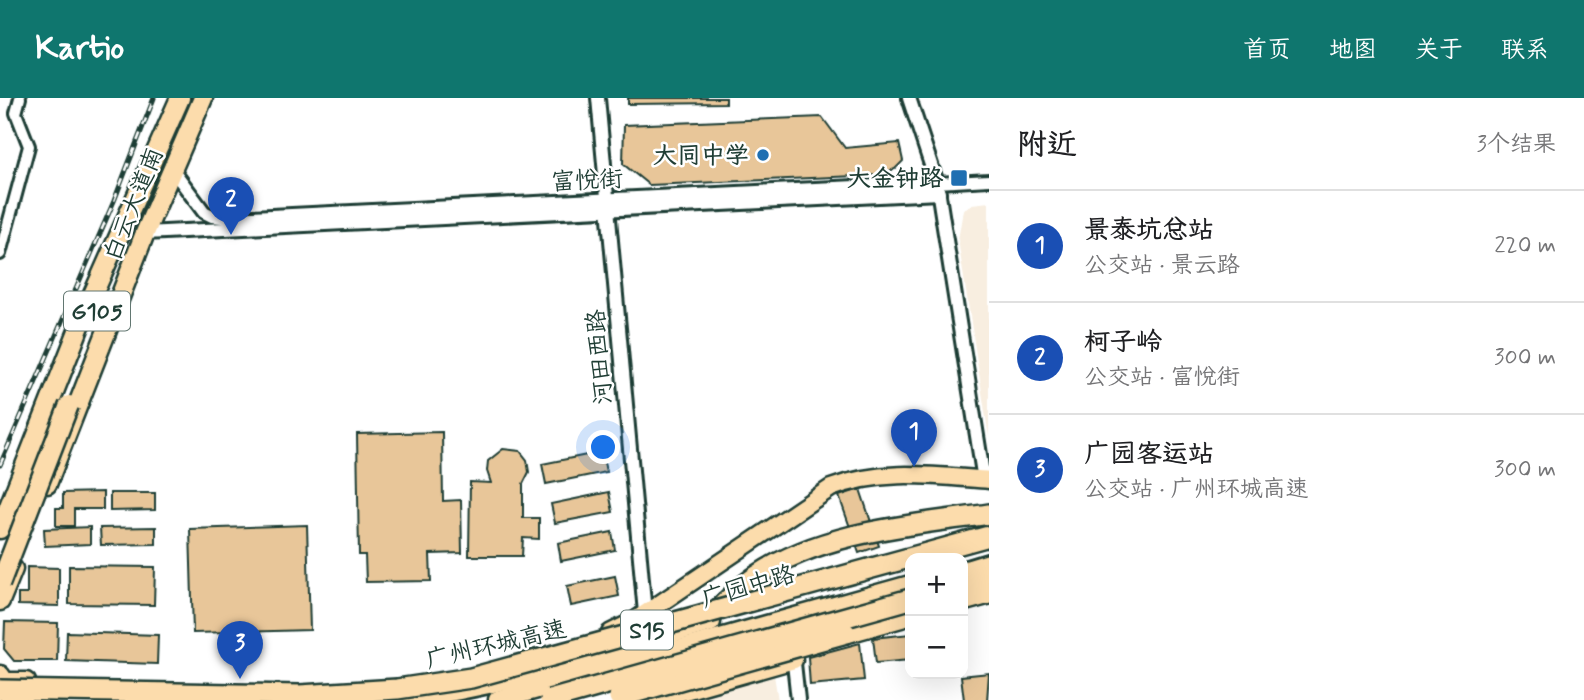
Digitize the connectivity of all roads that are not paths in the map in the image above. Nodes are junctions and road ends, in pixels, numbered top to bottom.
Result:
1 (20, 98) edge
2 (180, 98) edge
3 (203, 98) edge
4 (598, 98) edge
5 (909, 98) edge
6 (172, 169) junction
7 (989, 180) edge
8 (938, 188) junction
9 (606, 206) junction
10 (127, 219) junction
11 (145, 233) junction
12 (0, 254) edge
13 (65, 403) junction
14 (986, 480) edge
15 (989, 514) edge
16 (0, 528) edge
17 (989, 537) edge
18 (989, 544) edge
19 (956, 553) edge
20 (0, 557) edge
21 (989, 564) edge
22 (905, 567) edge
23 (968, 569) edge
24 (989, 581) edge
25 (0, 584) edge
26 (905, 586) edge
27 (968, 587) edge
28 (989, 594) edge
29 (905, 600) edge
30 (968, 600) edge
31 (0, 601) edge
32 (905, 606) edge
33 (645, 613) junction
34 (906, 616) edge
35 (785, 620) junction
36 (703, 624) junction
37 (789, 639) junction
38 (548, 651) junction
39 (580, 660) junction
40 (794, 660) junction
41 (603, 672) junction
42 (654, 678) junction
43 (79, 683) junction
44 (380, 684) junction
45 (1, 686) edge
46 (613, 698) edge
47 (65, 700) edge
48 (121, 700) edge
49 (350, 700) edge
50 (396, 700) edge
51 (498, 700) edge
52 (550, 700) edge
53 (572, 700) edge
54 (653, 700) edge
55 (798, 700) edge

1 - 12 street
2 - 10 highway, 白云大道南 / G105
3 - 6 highway, 白云大道南 / G105
4 - 9 street, 河田西路
5 - 8 street
6 - 9 street, 富悦街
6 - 11 highway, 白云大道南 / G105
7 - 8 street
8 - 9 street, 富悦街
8 - 14 street
9 - 11 street, 富悦街
9 - 33 street, 河田西路
10 - 13 highway, G105
10 - 16 highway, 白云大道南
11 - 13 highway, G105
11 - 31 highway, 白云大道南
13 - 20 highway, G105
13 - 25 highway, G105, bridge
14 - 33 main road
15 - 36 highway
17 - 45 highway, 广州环城高速 / S15, bridge
18 - 19 highway
21 - 23 highway
22 - 36 highway, 广园中路
24 - 27 highway
26 - 35 highway, 广园中路
28 - 30 highway
29 - 52 highway, S15, bridge
32 - 37 main road
33 - 36 main road
33 - 38 main road
34 - 46 highway, bridge
35 - 37 street
35 - 41 highway, 广园中路
36 - 39 highway, 广园中路
37 - 40 street
37 - 42 main road
38 - 39 main road
38 - 44 main road
39 - 50 highway, 广园中路
40 - 54 main road
40 - 55 street
41 - 42 main road
41 - 51 highway, 广园中路
42 - 53 main road
43 - 44 main road
43 - 45 highway
43 - 48 highway
44 - 49 main road
45 - 47 main road

